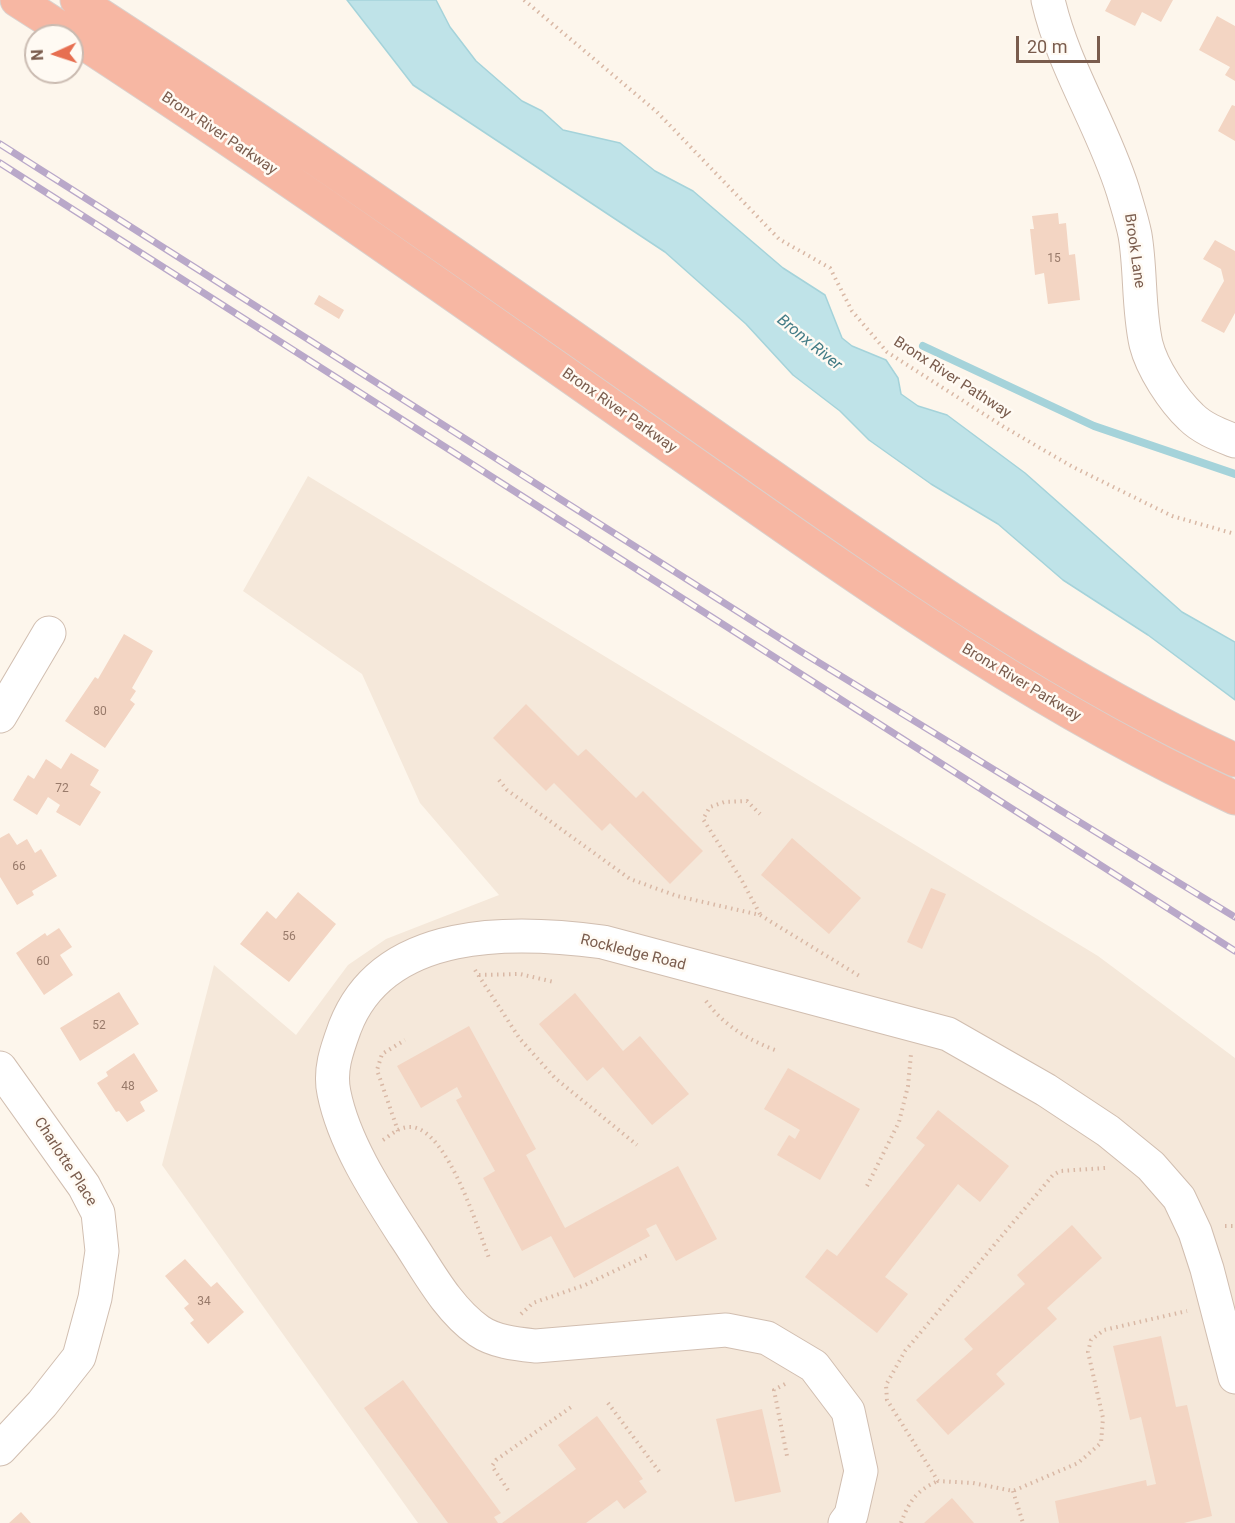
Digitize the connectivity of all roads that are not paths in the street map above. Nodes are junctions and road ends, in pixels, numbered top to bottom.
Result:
1 (17, 0) edge
2 (77, 0) edge
3 (1048, 0) edge
4 (1235, 441) edge
5 (49, 633) dead end
6 (0, 716) edge
7 (1235, 760) edge
8 (1235, 798) edge
9 (0, 1068) edge
10 (1235, 1377) edge
11 (0, 1449) edge
12 (845, 1523) edge

1 - 8 highway, Bronx River Parkway
2 - 7 highway
3 - 4 street, Brook Lane
5 - 6 street
9 - 11 street, Charlotte Place
10 - 12 street, Rockledge Road

